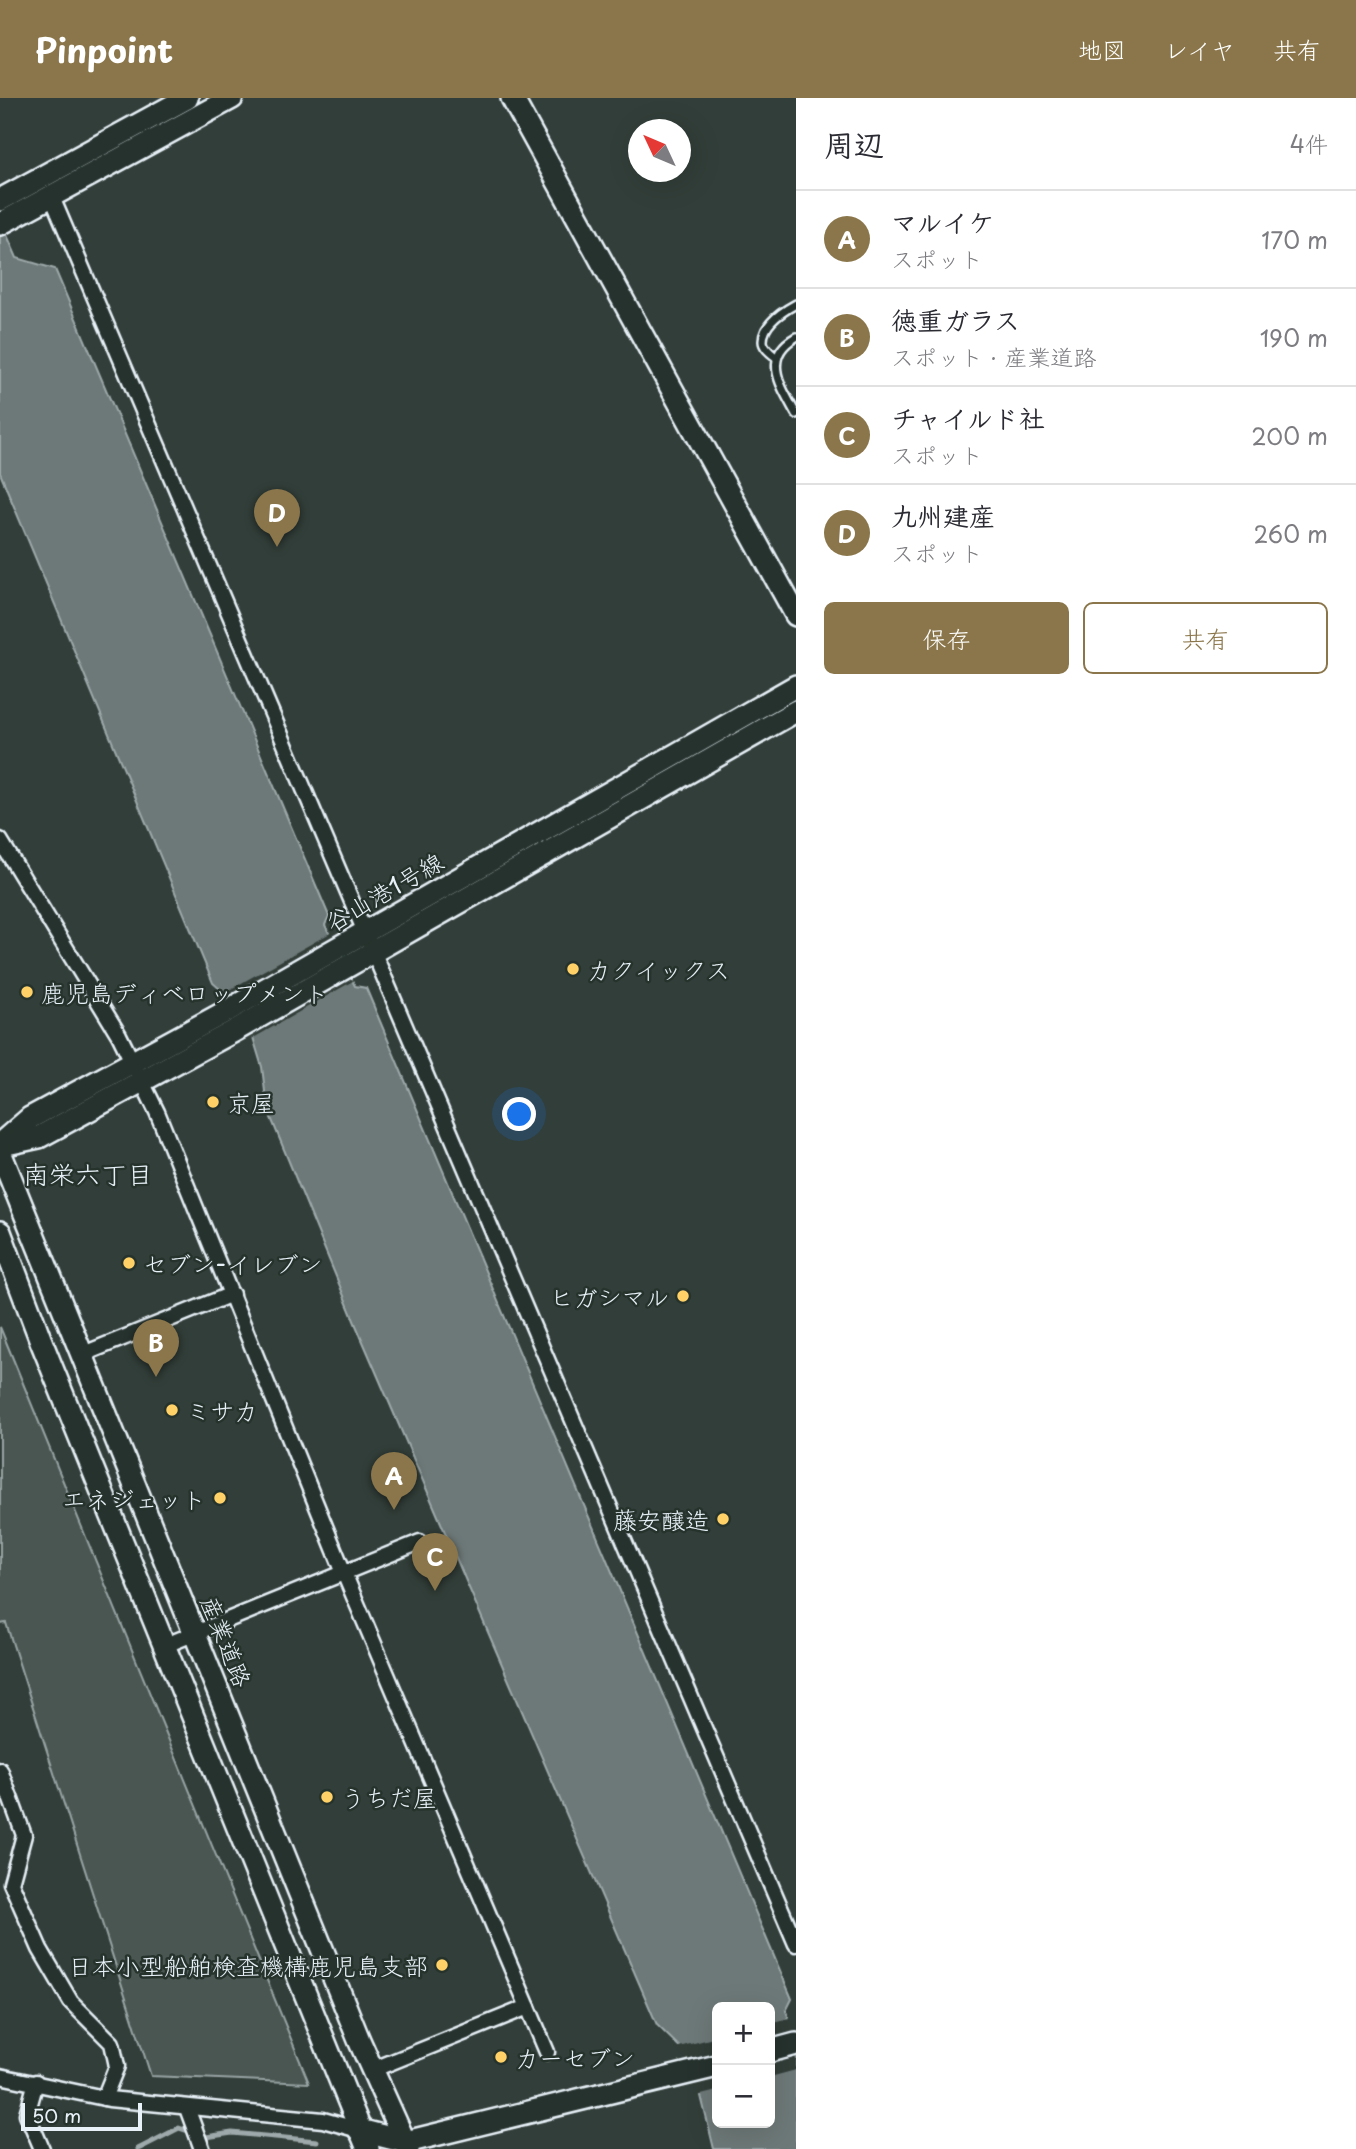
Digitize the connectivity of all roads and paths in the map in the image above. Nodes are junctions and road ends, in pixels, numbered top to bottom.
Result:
1 (187, 98) edge
2 (232, 98) edge
3 (512, 98) edge
4 (51, 195) junction
5 (13, 201) edge
6 (0, 224) edge
7 (796, 304) edge
8 (796, 337) edge
9 (777, 358) junction
10 (795, 411) edge
11 (796, 615) edge
12 (796, 686) edge
13 (796, 711) edge
14 (0, 840) edge
15 (366, 932) junction
16 (374, 952) junction
17 (344, 956) junction
18 (136, 1072) junction
19 (0, 1145) edge
20 (0, 1152) edge
21 (0, 1231) edge
22 (232, 1294) junction
23 (81, 1355) junction
24 (420, 1542) dead end
25 (344, 1573) junction
26 (195, 1633) junction
27 (166, 1646) junction
28 (0, 1770) edge
29 (796, 1944) edge
30 (528, 2007) junction
31 (796, 2044) edge
32 (775, 2050) edge
33 (547, 2052) dead end
34 (712, 2067) edge
35 (372, 2070) junction
36 (0, 2076) edge
37 (36, 2082) junction
38 (104, 2098) junction
39 (187, 2108) junction
40 (364, 2139) edge
41 (200, 2143) edge
42 (407, 2146) edge
43 (41, 2149) edge

1 - 5 street
2 - 4 street
3 - 11 street
4 - 5 street
4 - 15 street
5 - 6 street
7 - 9 lane
8 - 9 lane
9 - 10 lane
12 - 15 street, 谷山港1号線
13 - 16 street, 谷山港1号線
14 - 18 street
15 - 16 street
15 - 17 street, 谷山港1号線
16 - 17 street, 谷山港1号線
16 - 29 street
17 - 18 street, 谷山港1号線
18 - 19 street, 谷山港1号線
18 - 22 street
20 - 23 street, 産業道路
21 - 27 street
22 - 23 street
22 - 25 street
23 - 26 street, 産業道路
24 - 25 street
25 - 26 street
25 - 30 street
26 - 27 street
26 - 35 street, 産業道路
27 - 40 street
28 - 38 street
30 - 33 street
30 - 35 street
31 - 32 street
34 - 42 street
35 - 42 street, 産業道路
36 - 37 street
37 - 38 street
37 - 43 street
38 - 39 street
39 - 40 street
39 - 41 street
40 - 42 street

